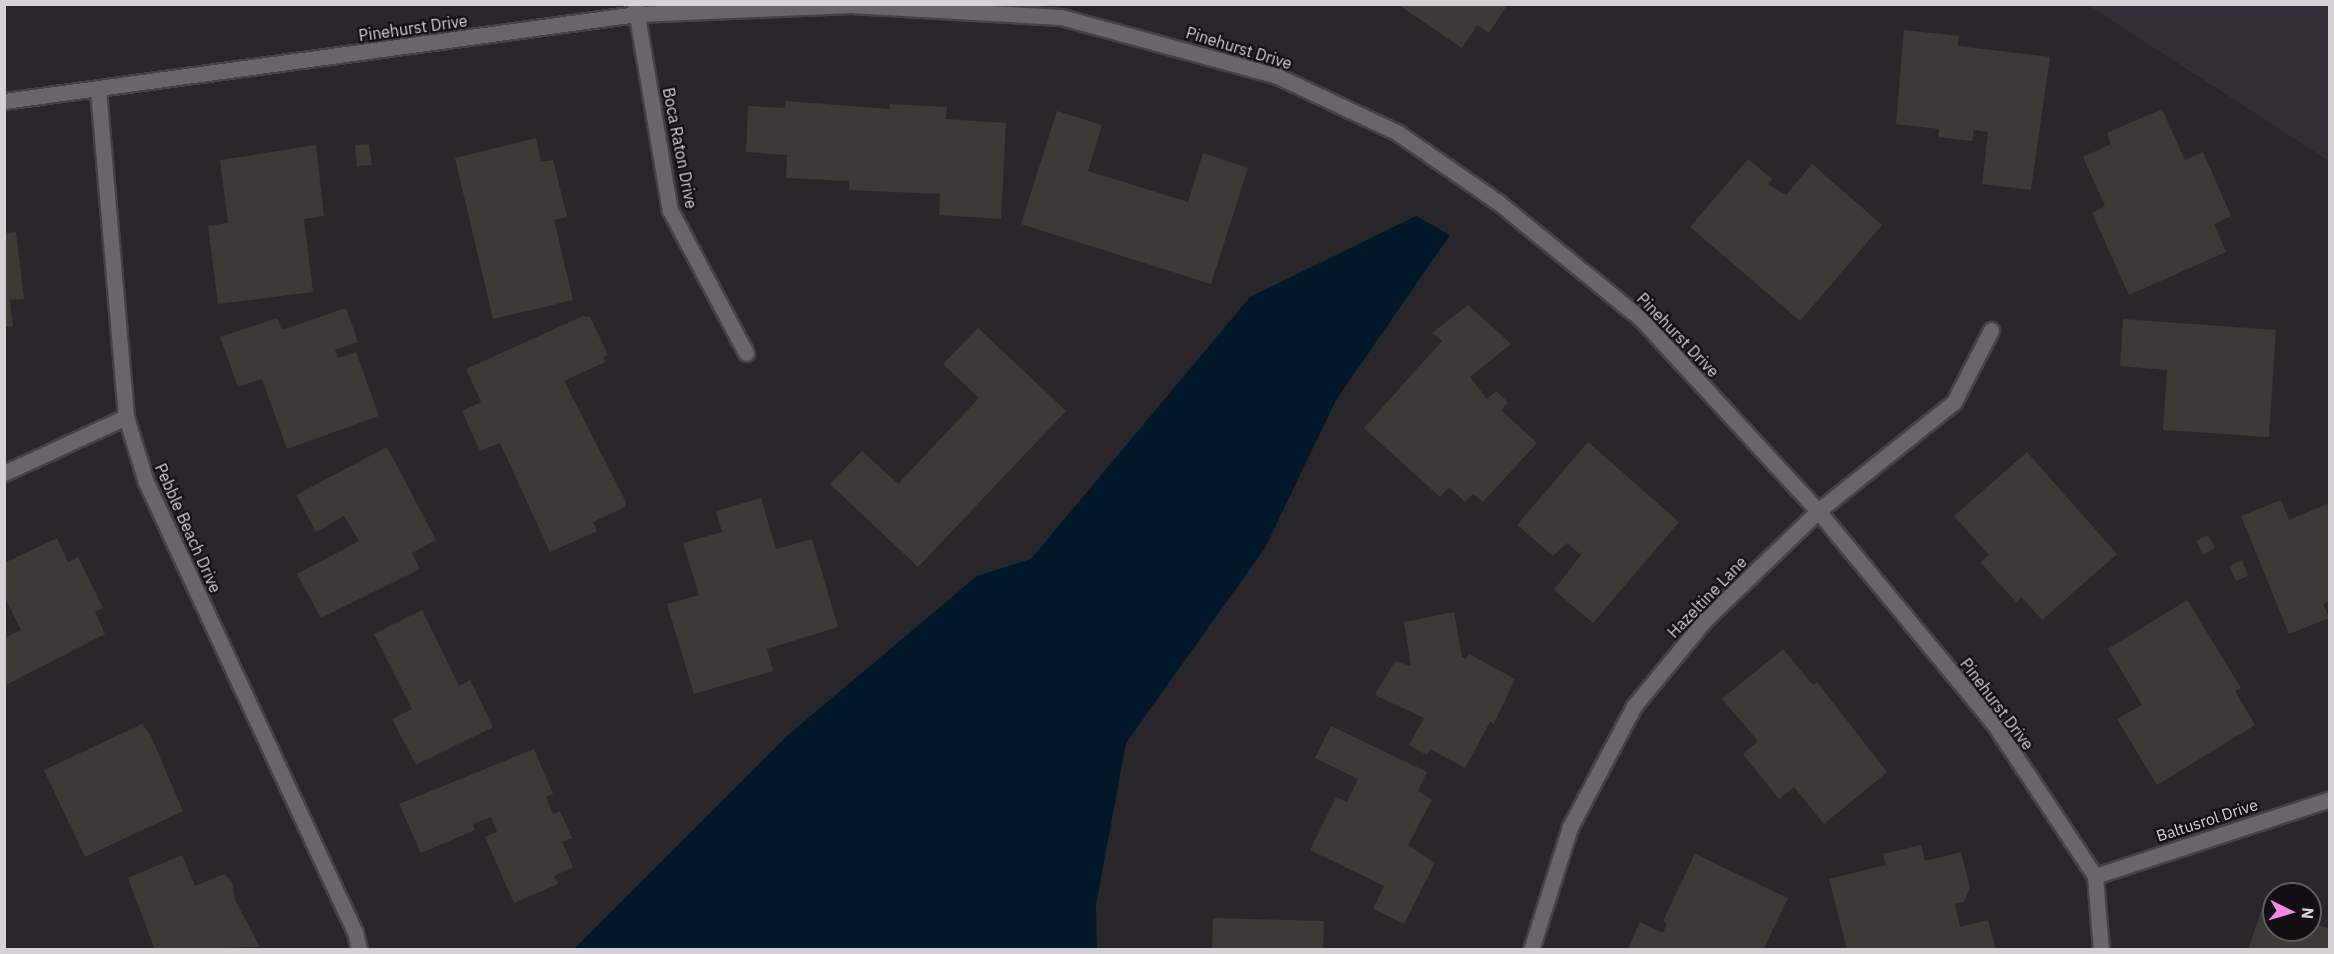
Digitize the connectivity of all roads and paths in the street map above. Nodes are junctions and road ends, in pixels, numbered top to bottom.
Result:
1 (636, 9) edge
2 (98, 90) junction
3 (4, 101) edge
4 (1991, 330) dead end
5 (746, 353) dead end
6 (126, 417) junction
7 (4, 473) edge
8 (1818, 511) junction
9 (2330, 799) edge
10 (2095, 876) junction
11 (359, 950) edge
12 (1531, 950) edge
13 (2101, 950) edge

1 - 2 street, Pinehurst Drive
1 - 5 street, Boca Raton Drive
1 - 8 street, Pinehurst Drive
2 - 3 street, Pinehurst Drive
2 - 6 street, Pebble Beach Drive
4 - 8 street, Hazeltine Lane
6 - 7 street
6 - 11 street, Pebble Beach Drive
8 - 10 street, Pinehurst Drive
8 - 12 street, Hazeltine Lane
9 - 10 street, Baltusrol Drive
10 - 13 street, Pinehurst Drive

